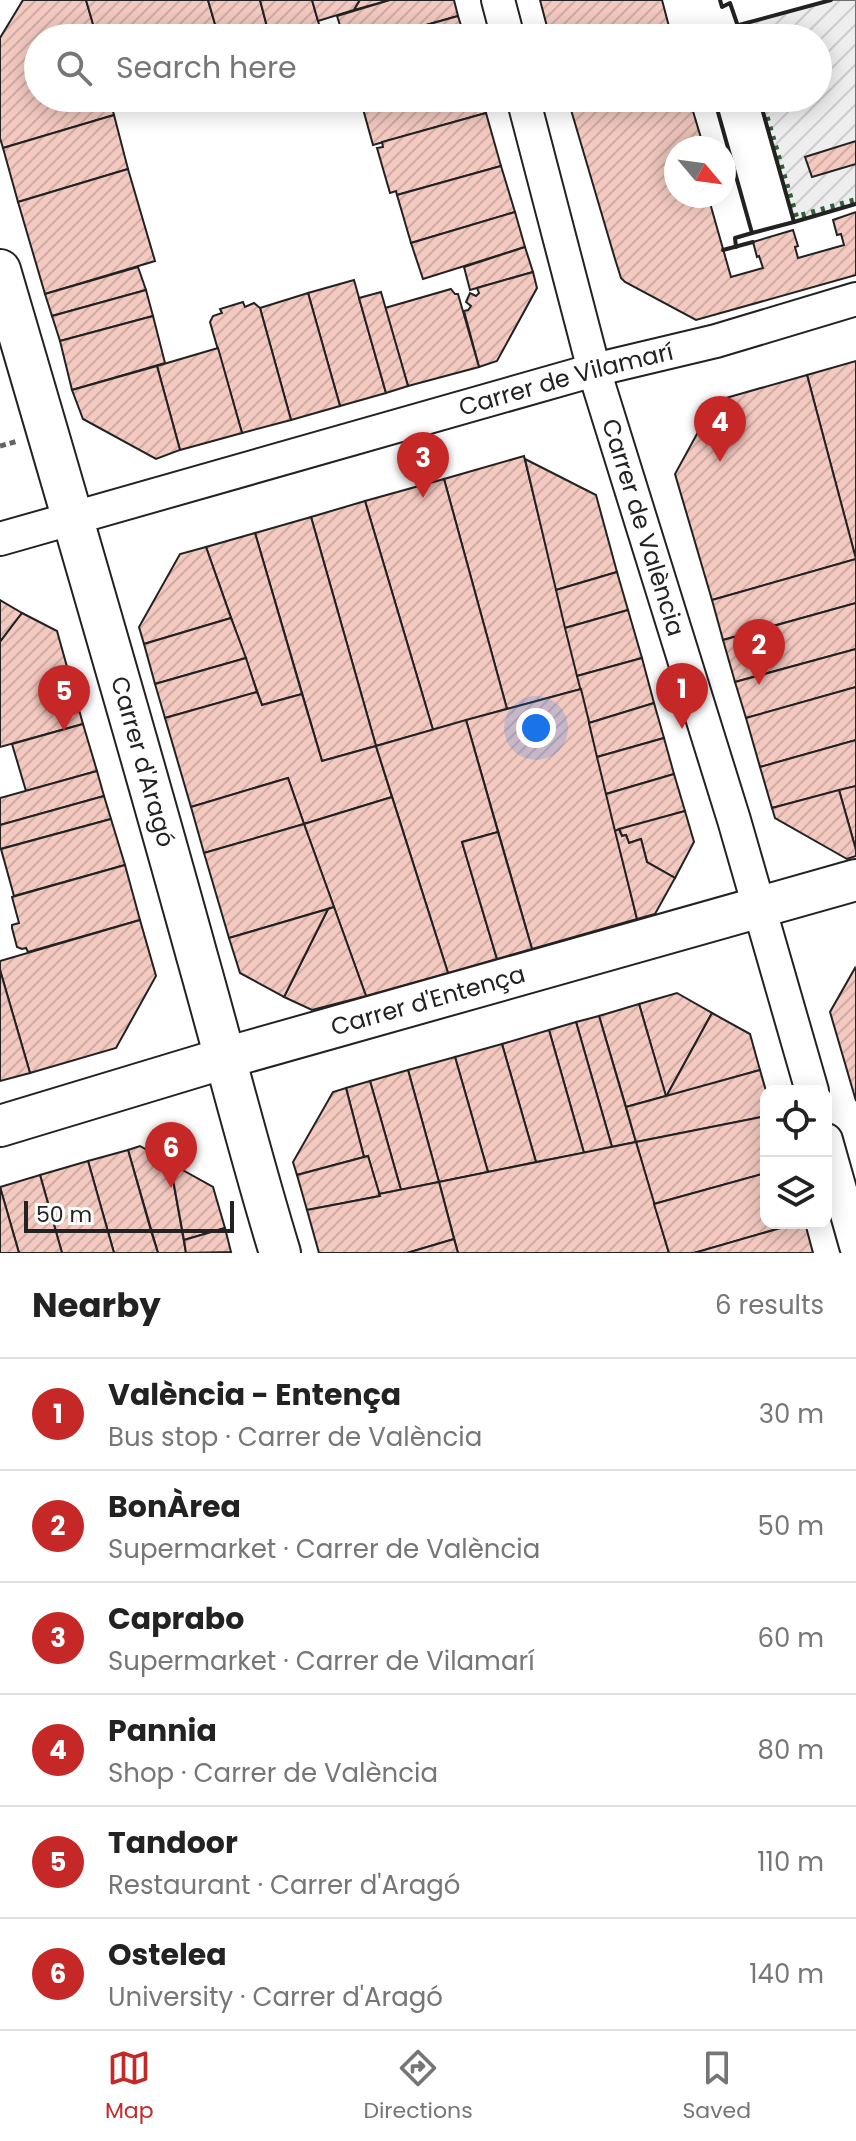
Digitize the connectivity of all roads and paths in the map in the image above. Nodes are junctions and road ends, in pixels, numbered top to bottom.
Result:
1 (498, 0) edge
2 (504, 24) edge
3 (527, 112) edge
4 (0, 270) edge
5 (856, 299) edge
6 (594, 370) junction
7 (18, 440) dead end
8 (0, 446) edge
9 (73, 518) junction
10 (0, 539) edge
11 (856, 880) edge
12 (760, 907) junction
13 (225, 1058) junction
14 (810, 1085) edge
15 (0, 1126) edge
16 (831, 1157) edge
17 (856, 1246) edge
18 (280, 1253) edge

1 - 2 street
3 - 6 street, Carrer de València
4 - 9 main road, Carrer d'Aragó
5 - 6 street, Carrer de Vilamarí
6 - 9 street, Carrer de Vilamarí
6 - 12 street, Carrer de València
7 - 8 path
9 - 10 street, Carrer de Vilamarí
9 - 13 main road, Carrer d'Aragó
11 - 12 main road, Carrer d'Entença
12 - 13 main road, Carrer d'Entença
12 - 14 street, Carrer de València
13 - 15 main road, Carrer d'Entença
13 - 18 main road, Carrer d'Aragó
16 - 17 street

